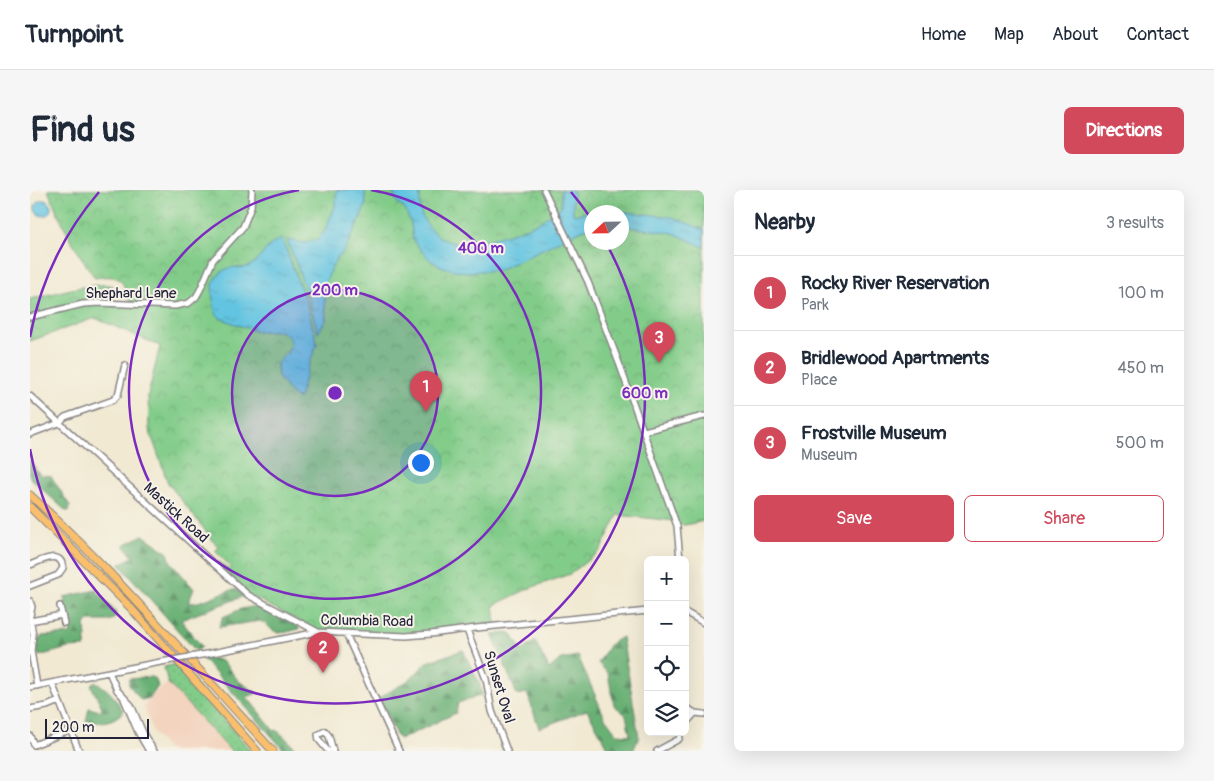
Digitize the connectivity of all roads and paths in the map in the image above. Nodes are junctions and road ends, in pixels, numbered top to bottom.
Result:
1 (252, 190) edge
2 (544, 190) edge
3 (30, 317) edge
4 (125, 365) dead end
5 (30, 396) edge
6 (704, 416) edge
7 (59, 423) junction
8 (644, 431) junction
9 (30, 434) edge
10 (30, 495) edge
11 (30, 507) edge
12 (680, 556) edge
13 (30, 565) edge
14 (30, 586) edge
15 (30, 601) edge
16 (60, 606) dead end
17 (644, 611) edge
18 (689, 614) edge
19 (62, 615) junction
20 (30, 618) edge
21 (64, 623) dead end
22 (704, 623) edge
23 (467, 630) junction
24 (318, 632) junction
25 (346, 634) junction
26 (109, 672) junction
27 (52, 683) junction
28 (36, 686) junction
29 (30, 687) edge
30 (124, 699) junction
31 (59, 701) junction
32 (30, 709) edge
33 (689, 711) edge
34 (695, 713) junction
35 (704, 714) edge
36 (689, 720) edge
37 (71, 730) junction
38 (30, 736) edge
39 (680, 736) edge
40 (32, 746) edge
41 (79, 751) edge
42 (149, 751) edge
43 (154, 751) edge
44 (257, 751) edge
45 (273, 751) edge
46 (328, 751) edge
47 (333, 751) edge
48 (399, 751) edge
49 (507, 751) edge
50 (657, 751) edge

1 - 3 street, Shephard Lane
2 - 8 street
4 - 7 street
5 - 7 street, Mastick Road
6 - 8 street
7 - 9 street
7 - 24 street, Mastick Road
8 - 12 street
10 - 45 highway
11 - 44 highway
13 - 14 street
15 - 20 street
16 - 19 street
17 - 23 street, Columbia Road
18 - 22 street
19 - 20 street
19 - 21 street
20 - 28 street
23 - 25 street, Columbia Road
23 - 49 street, Sunset Oval
24 - 25 street, Columbia Road
24 - 26 street, Columbia Road, bridge
25 - 48 street
26 - 27 street, Columbia Road
26 - 30 street
27 - 28 street, Columbia Road
27 - 31 street
28 - 29 street, Columbia Road
30 - 42 street
30 - 43 street
31 - 32 street
31 - 37 street
33 - 34 street
34 - 35 street
34 - 36 street
37 - 40 street
37 - 41 street
38 - 40 street
39 - 50 street
46 - 47 street

